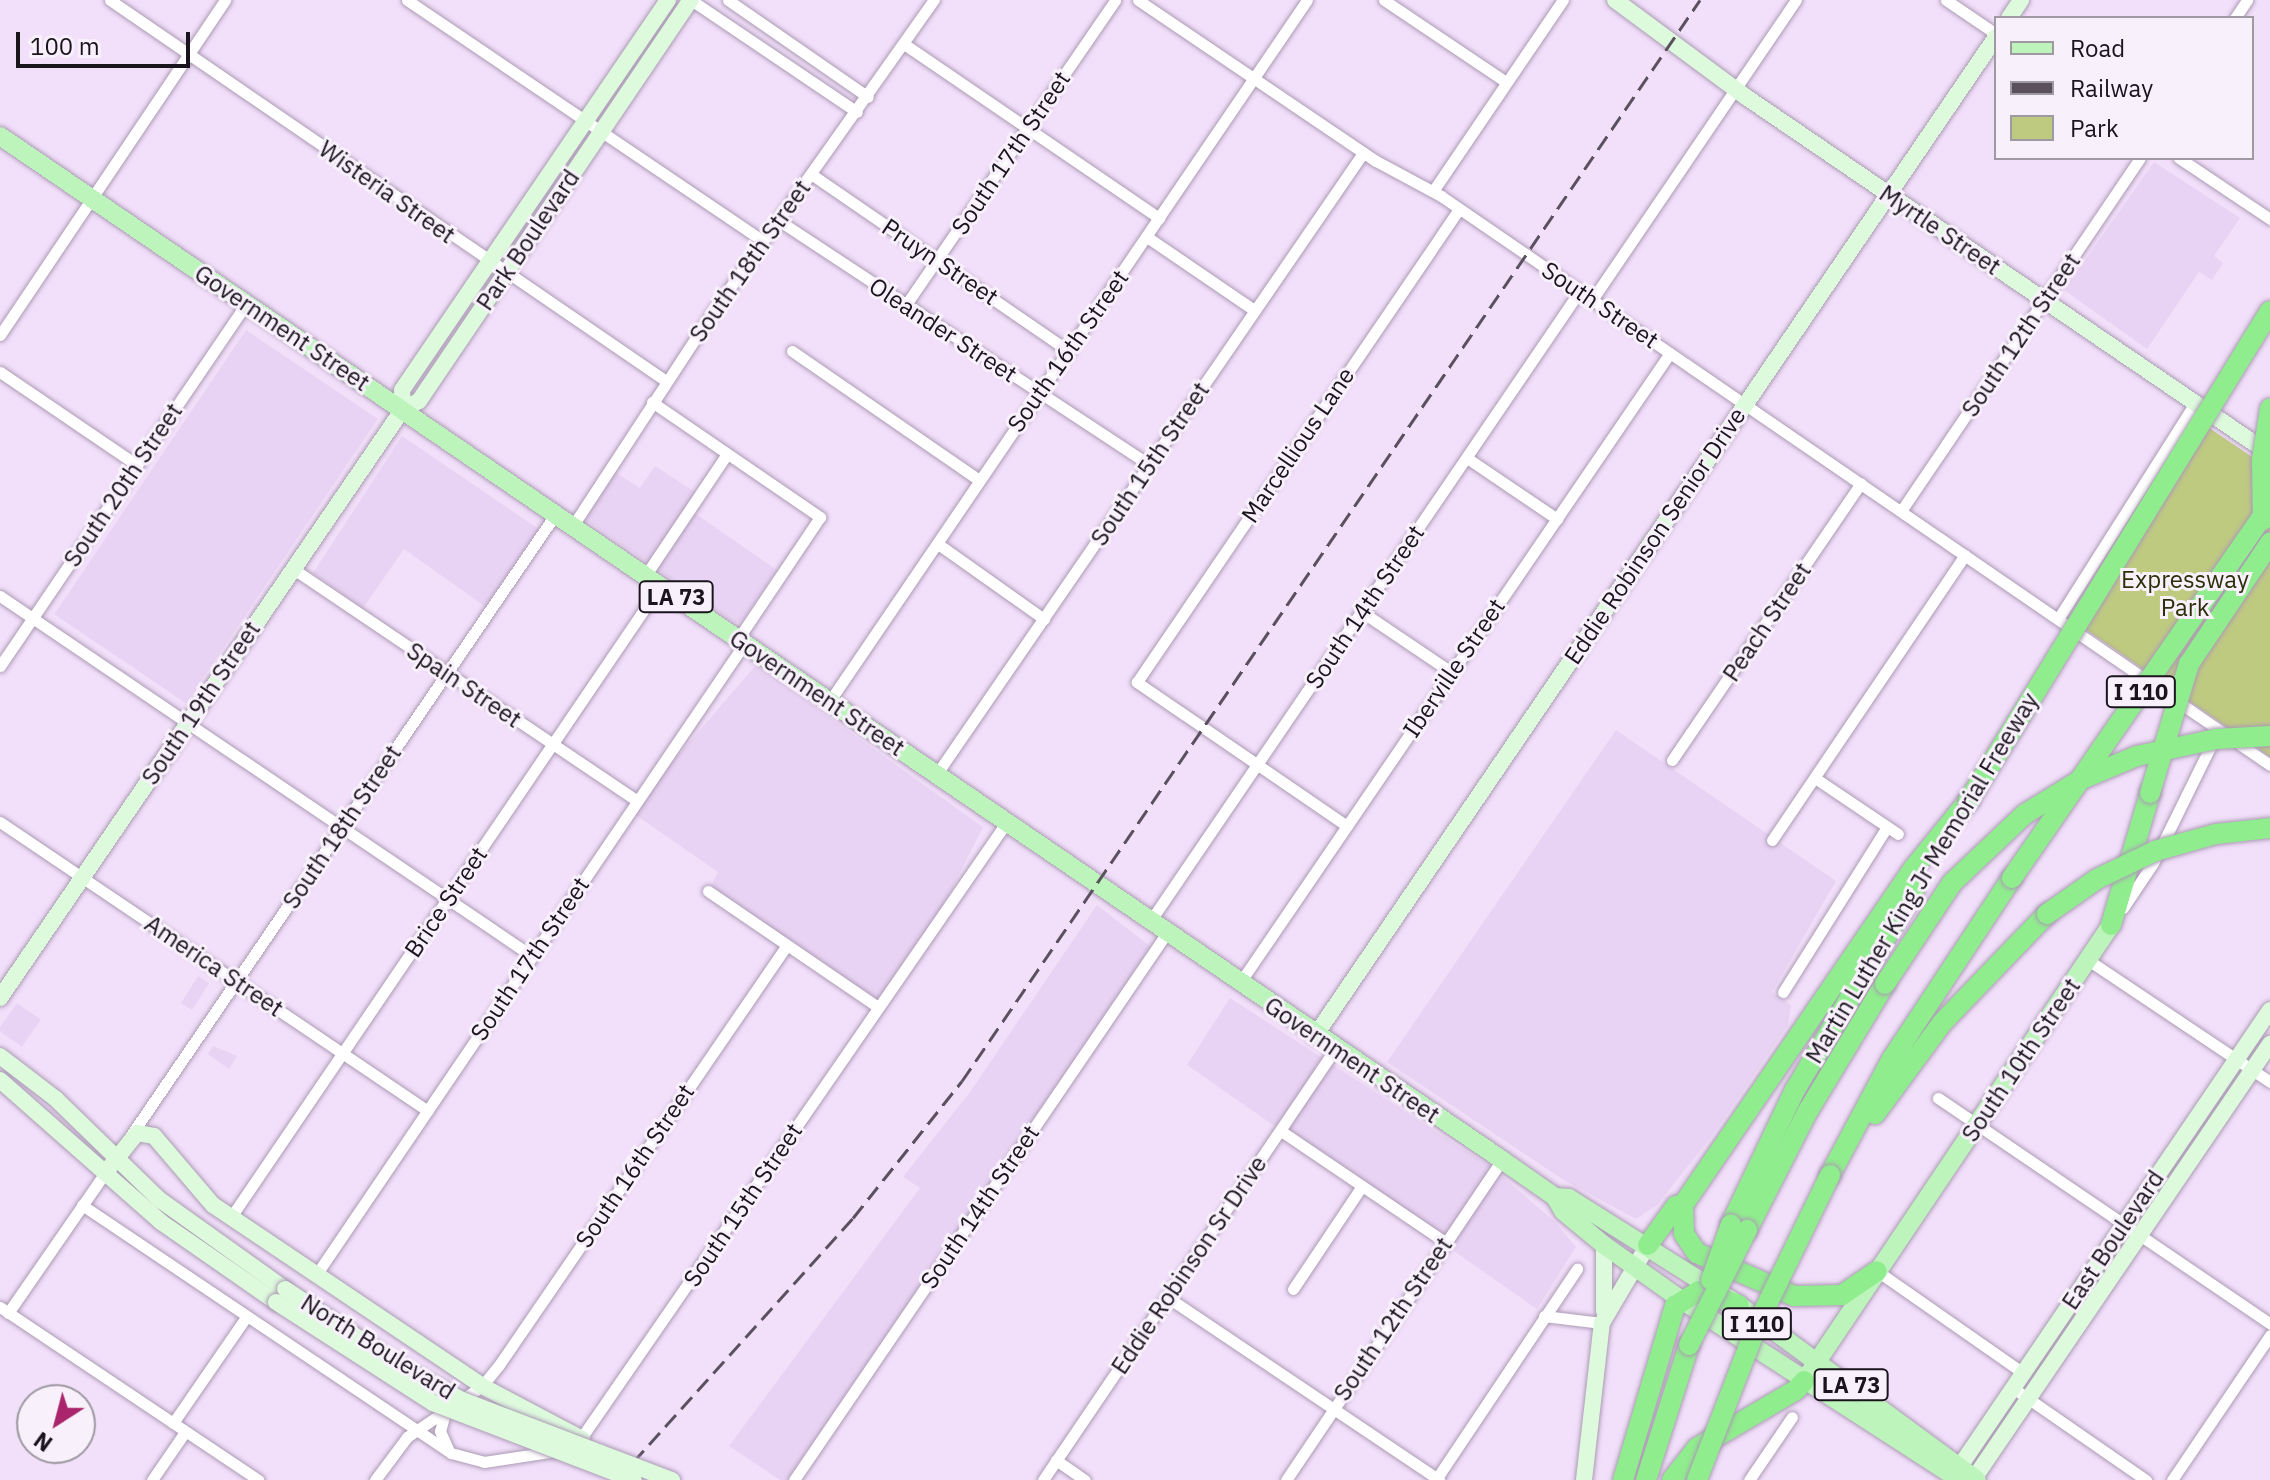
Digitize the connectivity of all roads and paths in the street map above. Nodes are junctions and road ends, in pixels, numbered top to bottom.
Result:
1 (110, 0) edge
2 (225, 0) edge
3 (407, 0) edge
4 (668, 0) edge
5 (691, 0) edge
6 (728, 0) edge
7 (934, 0) edge
8 (1115, 0) edge
9 (1138, 0) edge
10 (1307, 0) edge
11 (1384, 0) edge
12 (1563, 0) edge
13 (1615, 0) edge
14 (1796, 0) edge
15 (1946, 0) edge
16 (1994, 34) edge
17 (1994, 38) edge
18 (904, 44) junction
19 (188, 54) junction
20 (1254, 78) junction
21 (1506, 82) junction
22 (1736, 87) junction
23 (868, 97) junction
24 (857, 112) junction
25 (586, 121) junction
26 (1028, 129) junction
27 (601, 132) junction
28 (0, 136) edge
29 (1363, 153) junction
30 (2139, 160) edge
31 (2182, 160) edge
32 (811, 174) junction
33 (1433, 191) junction
34 (1889, 195) junction
35 (90, 198) junction
36 (1459, 209) junction
37 (1159, 218) junction
38 (2270, 219) edge
39 (778, 220) junction
40 (1147, 237) junction
41 (762, 240) junction
42 (938, 260) junction
43 (489, 263) junction
44 (505, 274) junction
45 (1579, 292) junction
46 (1592, 300) junction
47 (2044, 301) junction
48 (246, 304) junction
49 (905, 306) junction
50 (1254, 310) junction
51 (2270, 311) edge
52 (0, 335) edge
53 (792, 351) dead end
54 (1069, 351) junction
55 (1670, 353) junction
56 (0, 372) edge
57 (666, 381) junction
58 (1039, 393) junction
59 (652, 402) junction
60 (2195, 403) junction
61 (1745, 404) junction
62 (403, 409) junction
63 (2270, 409) edge
64 (727, 454) junction
65 (2270, 454) edge
66 (1467, 458) junction
67 (137, 465) junction
68 (1150, 465) junction
69 (979, 480) junction
70 (1861, 483) junction
71 (2270, 506) edge
72 (1901, 511) junction
73 (555, 515) junction
74 (1557, 519) junction
75 (572, 527) junction
76 (2270, 543) edge
77 (938, 544) junction
78 (1965, 555) junction
79 (292, 568) junction
80 (2270, 568) edge
81 (652, 581) junction
82 (0, 596) edge
83 (1362, 612) junction
84 (33, 618) junction
85 (1044, 619) junction
86 (2058, 619) junction
87 (741, 641) junction
88 (0, 666) edge
89 (1451, 672) junction
90 (446, 674) junction
91 (829, 702) junction
92 (188, 722) junction
93 (2221, 730) junction
94 (2270, 736) edge
95 (551, 744) junction
96 (1672, 760) dead end
97 (1256, 765) junction
98 (2270, 765) edge
99 (936, 775) junction
100 (1815, 778) junction
101 (637, 801) junction
102 (0, 822) edge
103 (1006, 823) junction
104 (1347, 826) junction
105 (1887, 827) junction
106 (342, 828) junction
107 (2270, 828) edge
108 (1898, 834) dead end
109 (1772, 840) dead end
110 (1918, 872) junction
111 (83, 878) junction
112 (708, 891) dead end
113 (447, 900) junction
114 (1149, 923) junction
115 (2111, 925) junction
116 (1166, 934) junction
117 (787, 945) junction
118 (532, 956) junction
119 (2088, 960) junction
120 (237, 981) junction
121 (1239, 984) junction
122 (1783, 992) dead end
123 (0, 998) edge
124 (878, 1007) junction
125 (2270, 1010) edge
126 (1315, 1036) junction
127 (2270, 1044) edge
128 (1335, 1049) junction
129 (343, 1053) junction
130 (0, 1056) edge
131 (2235, 1061) junction
132 (2252, 1071) junction
133 (0, 1080) edge
134 (2270, 1082) edge
135 (1938, 1098) dead end
136 (428, 1111) junction
137 (1977, 1125) junction
138 (1281, 1131) junction
139 (128, 1140) junction
140 (116, 1158) junction
141 (1502, 1160) junction
142 (1834, 1169) junction
143 (105, 1173) junction
144 (1362, 1186) junction
145 (1555, 1197) junction
146 (82, 1205) junction
147 (1683, 1205) junction
148 (231, 1217) junction
149 (2123, 1225) junction
150 (1739, 1227) junction
151 (2139, 1236) junction
152 (1445, 1242) junction
153 (1604, 1245) junction
154 (1648, 1245) junction
155 (1634, 1266) junction
156 (1577, 1269) dead end
157 (1877, 1271) junction
158 (316, 1275) junction
159 (1293, 1289) dead end
160 (280, 1296) junction
161 (1167, 1297) junction
162 (1680, 1299) junction
163 (1739, 1305) junction
164 (4, 1310) edge
165 (1544, 1316) junction
166 (246, 1317) junction
167 (1603, 1320) junction
168 (2270, 1324) edge
169 (2270, 1335) edge
170 (1817, 1360) junction
171 (2023, 1373) junction
172 (1804, 1381) junction
173 (482, 1386) junction
174 (2013, 1388) junction
175 (2028, 1399) junction
176 (447, 1408) junction
177 (1333, 1409) junction
178 (1792, 1417) dead end
179 (173, 1423) junction
180 (414, 1430) junction
181 (185, 1432) junction
182 (582, 1440) junction
183 (1708, 1449) junction
184 (451, 1453) junction
185 (1056, 1460) junction
186 (1626, 1470) edge
187 (1963, 1476) edge
188 (1438, 1479) edge
189 (152, 1480) edge
190 (258, 1480) edge
191 (375, 1480) edge
192 (634, 1480) edge
193 (672, 1480) edge
194 (794, 1480) edge
195 (1043, 1480) edge
196 (1085, 1480) edge
197 (1286, 1480) edge
198 (1584, 1480) edge
199 (1646, 1480) edge
200 (1672, 1480) edge
201 (1697, 1480) edge
202 (1705, 1480) edge
203 (1749, 1480) edge
204 (2146, 1480) edge
205 (2172, 1480) edge

1 - 19 street, Wisteria Street
2 - 19 street
3 - 25 street
4 - 25 street
5 - 24 street
5 - 27 street, Park Boulevard
6 - 23 street
7 - 18 street, South 18th Street
8 - 26 street, South 17th Street
9 - 20 street, South Street
10 - 20 street, South 16th Street
11 - 21 street
12 - 21 street
13 - 22 street, Myrtle Street
14 - 22 street
15 - 16 street
17 - 34 street, Eddie Robinson Senior Drive
18 - 23 street, South 18th Street
18 - 26 street
19 - 35 street
19 - 43 street, Wisteria Street
20 - 29 street, South Street
20 - 37 street, South 16th Street
21 - 33 street
22 - 34 street, Myrtle Street
22 - 46 street
23 - 24 street, South 18th Street
24 - 32 street, South 18th Street
25 - 27 street
25 - 43 street
26 - 37 street
26 - 42 street, South 17th Street
27 - 41 street
27 - 44 street, Park Boulevard
28 - 35 main road, Government Street / LA 73
29 - 33 street, South Street
29 - 50 street, South 15th Street
30 - 47 street, South 12th Street
31 - 38 street
32 - 39 street, South 18th Street
32 - 42 street, Pruyn Street
33 - 36 street, South Street
34 - 47 street, Myrtle Street
34 - 61 street, Eddie Robinson Senior Drive
35 - 48 main road, Government Street / LA 73
35 - 52 street
36 - 45 street, South Street
36 - 97 street, Marcellious Lane
37 - 40 street, South 16th Street
39 - 41 street, South 18th Street
39 - 49 street, Oleander Street
40 - 50 street
40 - 54 street, South 16th Street
41 - 57 street, South 18th Street
42 - 49 street, South 17th Street
42 - 54 street, Pruyn Street
43 - 44 street, Wisteria Street
43 - 62 street
44 - 57 street, Wisteria Street
44 - 62 street, Park Boulevard
45 - 46 street, South Street
45 - 66 street, South 14th Street
46 - 55 street, South Street
47 - 60 street, Myrtle Street
47 - 72 street, South 12th Street
48 - 62 main road, Government Street / LA 73
48 - 67 street, South 20th Street
49 - 58 street, Oleander Street
50 - 68 street, South 15th Street
51 - 110 highway, Martin Luther King Jr Memorial Freeway, bridge
53 - 69 street
54 - 58 street, South 16th Street
55 - 61 street, South Street
55 - 74 street, Iberville Street
56 - 67 street
57 - 59 street, South 18th Street
58 - 68 street, Oleander Street
58 - 69 street, South 16th Street
59 - 64 street
59 - 75 street, South 18th Street
60 - 65 street, Myrtle Street
60 - 86 street
61 - 70 street, South Street
61 - 126 street, Eddie Robinson Senior Drive
62 - 73 main road, Government Street / LA 73
62 - 79 street, South 19th Street
63 - 80 highway, bridge
64 - 81 street, Brice Street
64 - 87 street, South 17th Street
66 - 74 street
66 - 83 street, South 14th Street
67 - 84 street, South 20th Street
68 - 85 street, South 15th Street
69 - 77 street, South 16th Street
70 - 72 street, South Street
70 - 96 street, Peach Street
71 - 142 highway, I 110, bridge
72 - 78 street, South Street
73 - 75 main road, Government Street / LA 73
73 - 90 street, South 18th Street
74 - 89 street, Iberville Street
75 - 81 main road, Government Street / LA 73
76 - 115 highway, bridge
77 - 85 street
77 - 91 street, South 16th Street
78 - 86 street, South Street
78 - 100 street
79 - 90 street, Spain Street
79 - 92 street, South 19th Street
81 - 87 main road, Government Street / LA 73
81 - 95 street, Brice Street
82 - 84 street
83 - 89 street
83 - 97 street, South 14th Street
84 - 88 street, South 20th Street
84 - 92 street
85 - 99 street, South 15th Street
86 - 93 street, South Street
87 - 91 main road, Government Street / LA 73
87 - 101 street, South 17th Street
89 - 104 street, Iberville Street
90 - 95 street, Spain Street
90 - 106 street, South 18th Street
91 - 99 main road, Government Street / LA 73
92 - 106 street
92 - 111 street, South 19th Street
93 - 98 street, South Street
93 - 115 street, South 10th Street
94 - 150 highway, bridge
95 - 101 street, Spain Street
95 - 113 street, Brice Street
97 - 104 street
97 - 114 street, South 14th Street
99 - 103 main road, Government Street / LA 73
100 - 105 street
100 - 109 street
101 - 118 street, South 17th Street
102 - 111 street, America Street
103 - 114 main road, Government Street / LA 73
103 - 124 street, South 15th Street
104 - 121 street, Iberville Street
105 - 108 street
105 - 122 street
106 - 113 street
106 - 120 street, South 18th Street
107 - 142 highway, bridge
110 - 147 highway
110 - 150 highway, Martin Luther King Jr Memorial Freeway / I 110
111 - 120 street, America Street
111 - 123 street, South 19th Street
112 - 117 street
113 - 118 street
113 - 129 street, Brice Street
114 - 116 main road, Government Street / LA 73
115 - 119 main road, South 10th Street
116 - 121 main road, Government Street / LA 73
116 - 194 street, South 14th Street
117 - 124 street
117 - 173 street, South 16th Street
118 - 136 street, South 17th Street
119 - 131 street
119 - 137 main road, South 10th Street
120 - 129 street, America Street
120 - 139 street, South 18th Street
121 - 126 main road, Government Street / LA 73
124 - 182 street, South 15th Street
125 - 131 street, East Boulevard
126 - 128 main road, Government Street / LA 73
127 - 132 street, East Boulevard
128 - 138 street, Eddie Robinson Sr Drive
128 - 141 main road, Government Street / LA 73
129 - 136 street, America Street
129 - 148 street, Brice Street
130 - 140 street, North Boulevard
131 - 132 street
131 - 149 street, East Boulevard
132 - 134 street
132 - 151 street, East Boulevard
133 - 143 street, North Boulevard
135 - 137 street
136 - 158 street, South 17th Street
137 - 149 street
137 - 157 main road, South 10th Street
138 - 144 street
138 - 161 street, Eddie Robinson Sr Drive
139 - 140 street
139 - 148 street, North Boulevard
140 - 143 street
140 - 160 street, North Boulevard
141 - 145 main road, Government Street / LA 73
141 - 152 street, South 12th Street
142 - 183 highway, I 110, bridge
143 - 146 street
143 - 160 street, North Boulevard
144 - 152 street
144 - 159 street
145 - 153 main road, Government Street / LA 73
145 - 154 main road, Government Street / LA 73
146 - 164 street
146 - 166 street, North Boulevard
147 - 154 highway
147 - 157 highway
148 - 158 street, North Boulevard
149 - 151 street
149 - 171 street, East Boulevard
150 - 199 highway, Martin Luther King Jr Memorial Freeway / I 110, bridge
151 - 168 street
151 - 175 street, East Boulevard
152 - 177 street, South 12th Street
153 - 155 main road, Government Street / LA 73
153 - 167 street
154 - 155 street
154 - 163 main road, Government Street / LA 73
155 - 162 main road, Government Street / LA 73
155 - 167 street
156 - 165 street
157 - 170 main road, South 10th Street
157 - 171 street
158 - 173 street, North Boulevard
160 - 192 street, North Boulevard, bridge
160 - 193 street, North Boulevard, bridge
161 - 177 street
161 - 185 street, Eddie Robinson Sr Drive
162 - 163 highway
162 - 172 main road, Government Street / LA 73
162 - 186 highway
163 - 170 main road, Government Street / LA 73
164 - 179 street
165 - 167 street
165 - 188 street
166 - 179 street
166 - 180 street, North Boulevard
167 - 198 street
169 - 205 street
170 - 172 main road, South 10th Street
170 - 187 main road, Government Street / LA 73
171 - 174 street, East Boulevard
172 - 187 main road, Government Street / LA 73
172 - 200 highway
173 - 176 street
173 - 182 street, North Boulevard
174 - 175 street
174 - 187 street, East Boulevard
175 - 187 street, East Boulevard
175 - 204 street
176 - 180 street
176 - 184 street
177 - 188 street
177 - 197 street, South 12th Street
178 - 203 street
179 - 181 street
180 - 184 street
180 - 191 street
181 - 189 street
181 - 190 street
182 - 184 street
183 - 201 highway, I 110, bridge
183 - 202 highway, bridge
185 - 195 street, Eddie Robinson Sr Drive
185 - 196 street

